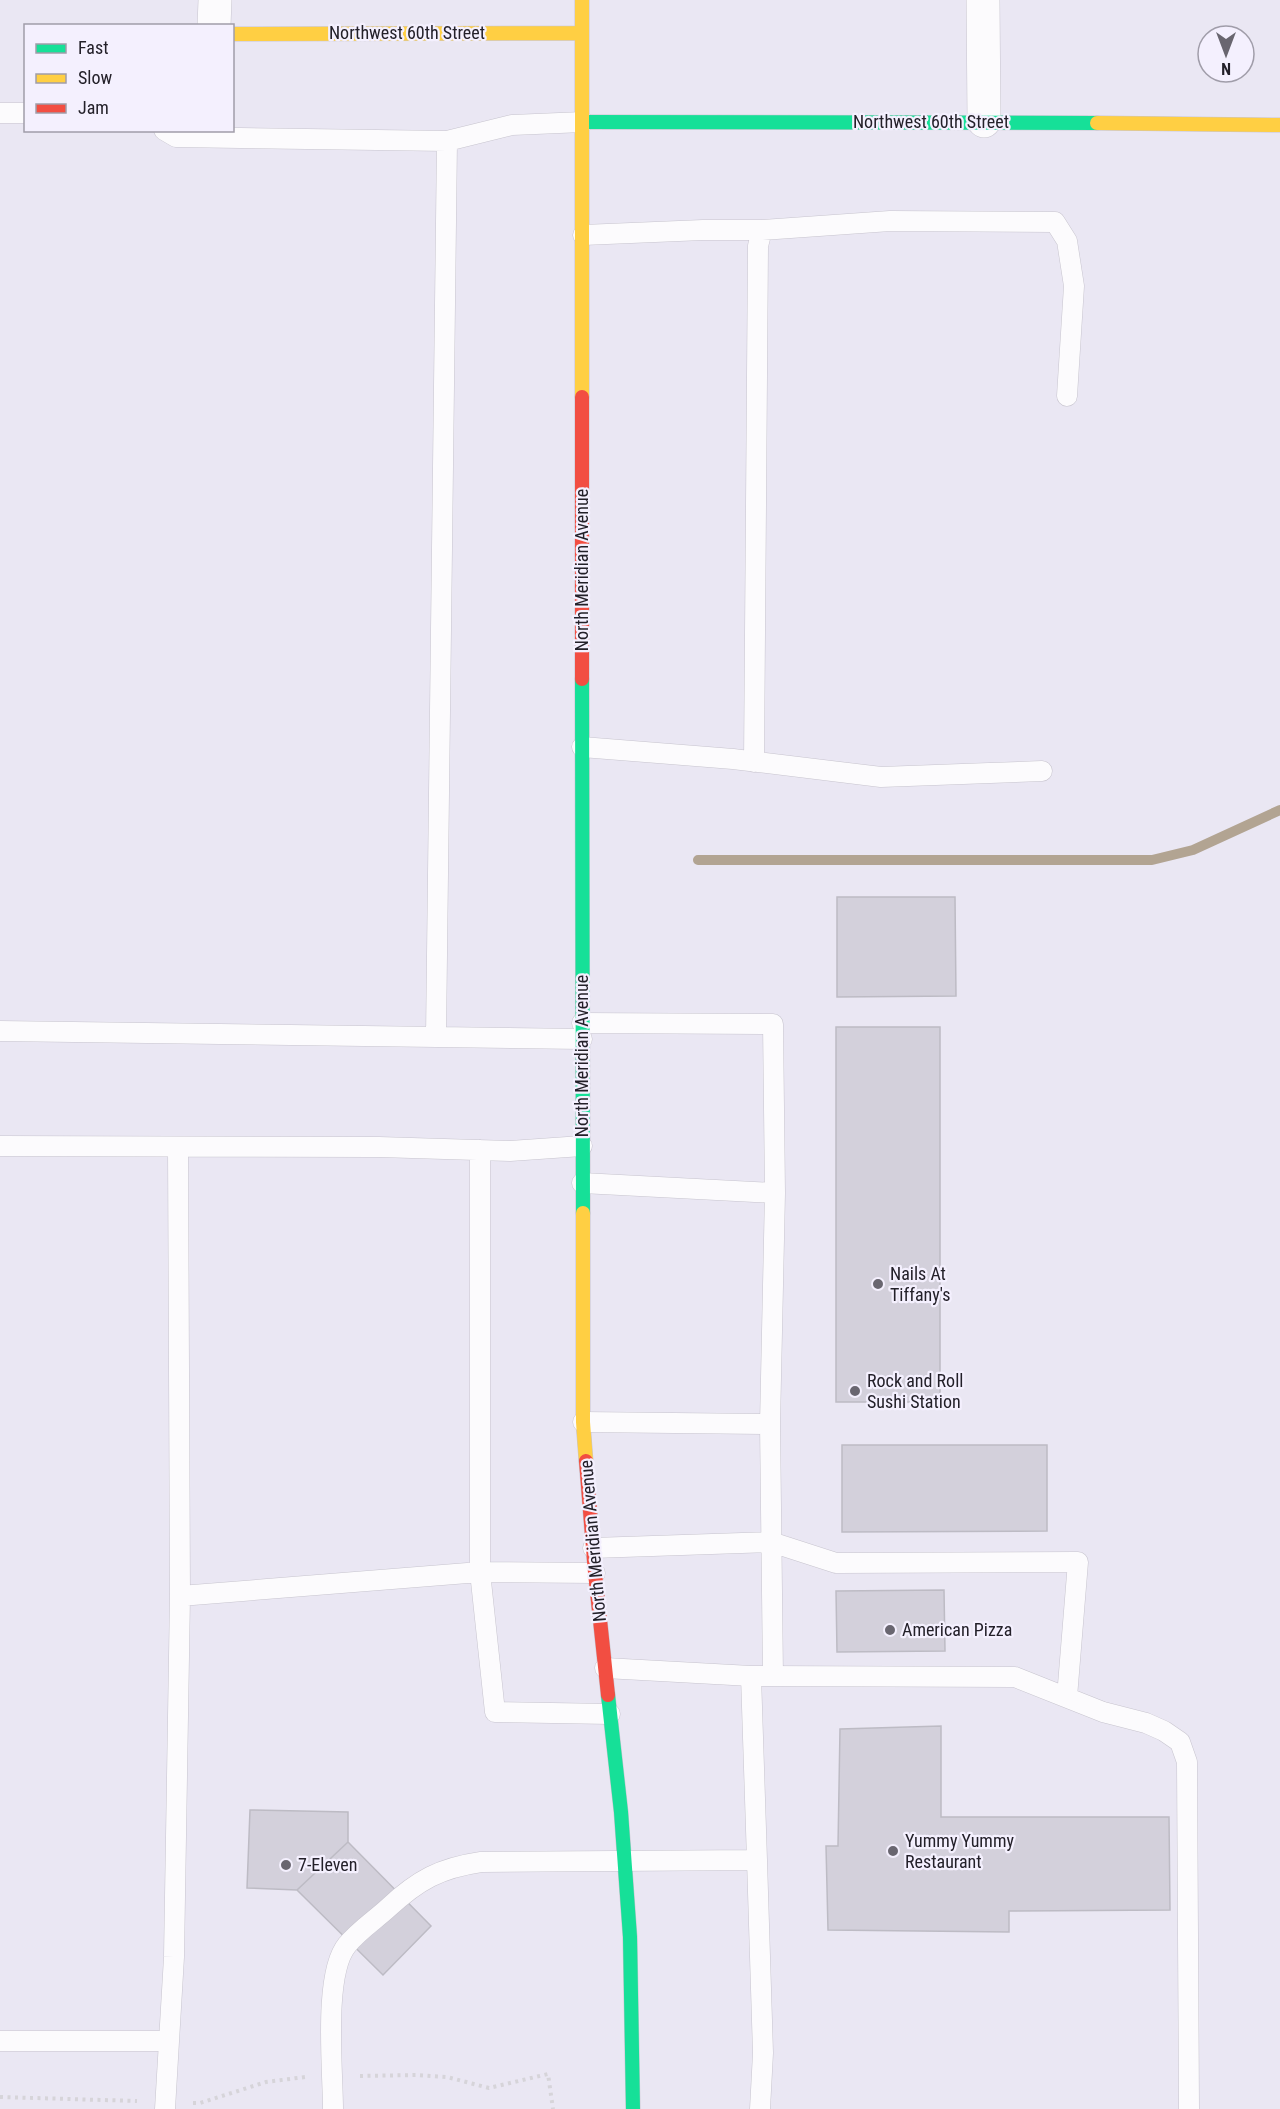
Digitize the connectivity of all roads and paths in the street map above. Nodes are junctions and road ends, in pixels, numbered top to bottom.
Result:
1 (214, 0) edge
2 (582, 0) edge
3 (982, 0) edge
4 (214, 24) edge
5 (582, 33) junction
6 (234, 34) edge
7 (0, 113) edge
8 (24, 113) edge
9 (984, 121) junction
10 (582, 122) junction
11 (1280, 125) edge
12 (167, 132) edge
13 (447, 141) junction
14 (762, 230) junction
15 (582, 235) junction
16 (1067, 396) dead end
17 (582, 747) junction
18 (754, 762) junction
19 (1042, 771) dead end
20 (0, 1031) edge
21 (582, 1031) junction
22 (436, 1037) junction
23 (0, 1146) edge
24 (582, 1146) junction
25 (178, 1147) junction
26 (480, 1150) junction
27 (582, 1183) junction
28 (775, 1193) junction
29 (583, 1422) junction
30 (770, 1424) junction
31 (771, 1542) junction
32 (593, 1548) junction
33 (480, 1572) junction
34 (595, 1573) junction
35 (180, 1596) junction
36 (605, 1668) junction
37 (751, 1676) junction
38 (773, 1676) junction
39 (1067, 1697) junction
40 (610, 1714) junction
41 (757, 1860) junction
42 (625, 1861) junction
43 (0, 2041) edge
44 (169, 2041) junction
45 (363, 2076) dead end
46 (292, 2077) dead end
47 (0, 2097) edge
48 (90, 2098) dead end
49 (200, 2103) dead end
50 (165, 2109) edge
51 (333, 2109) edge
52 (553, 2109) edge
53 (633, 2109) edge
54 (760, 2109) edge
55 (1189, 2109) edge

1 - 4 street
2 - 5 main road, North Meridian Avenue
3 - 9 street
5 - 6 main road, Northwest 60th Street
5 - 10 main road, North Meridian Avenue
7 - 8 lane
9 - 10 main road, Northwest 60th Street
9 - 11 main road, Northwest 60th Street
10 - 13 lane
10 - 15 main road, North Meridian Avenue
12 - 13 lane
13 - 22 lane
14 - 15 lane
14 - 16 lane
14 - 18 lane
15 - 17 main road, North Meridian Avenue
17 - 18 lane
17 - 21 main road, North Meridian Avenue
18 - 19 lane
20 - 22 lane
21 - 22 lane
21 - 24 main road, North Meridian Avenue
21 - 28 lane
23 - 25 lane
24 - 26 lane
24 - 27 main road, North Meridian Avenue
25 - 26 lane
25 - 35 lane
26 - 33 lane
27 - 28 lane
27 - 29 main road, North Meridian Avenue
28 - 30 lane
29 - 30 lane
29 - 32 main road, North Meridian Avenue
30 - 31 lane
31 - 32 lane
31 - 38 lane
31 - 39 lane
32 - 34 main road, North Meridian Avenue
33 - 34 lane
33 - 35 lane
33 - 40 lane
34 - 36 main road, North Meridian Avenue
35 - 44 lane
36 - 37 lane
36 - 40 main road, North Meridian Avenue
37 - 38 lane
37 - 41 lane
38 - 39 lane
39 - 55 lane
40 - 42 main road, North Meridian Avenue
41 - 42 lane
41 - 54 lane
42 - 51 lane
42 - 53 main road, North Meridian Avenue
43 - 44 lane
44 - 50 lane
45 - 52 path
46 - 49 path
47 - 48 path

